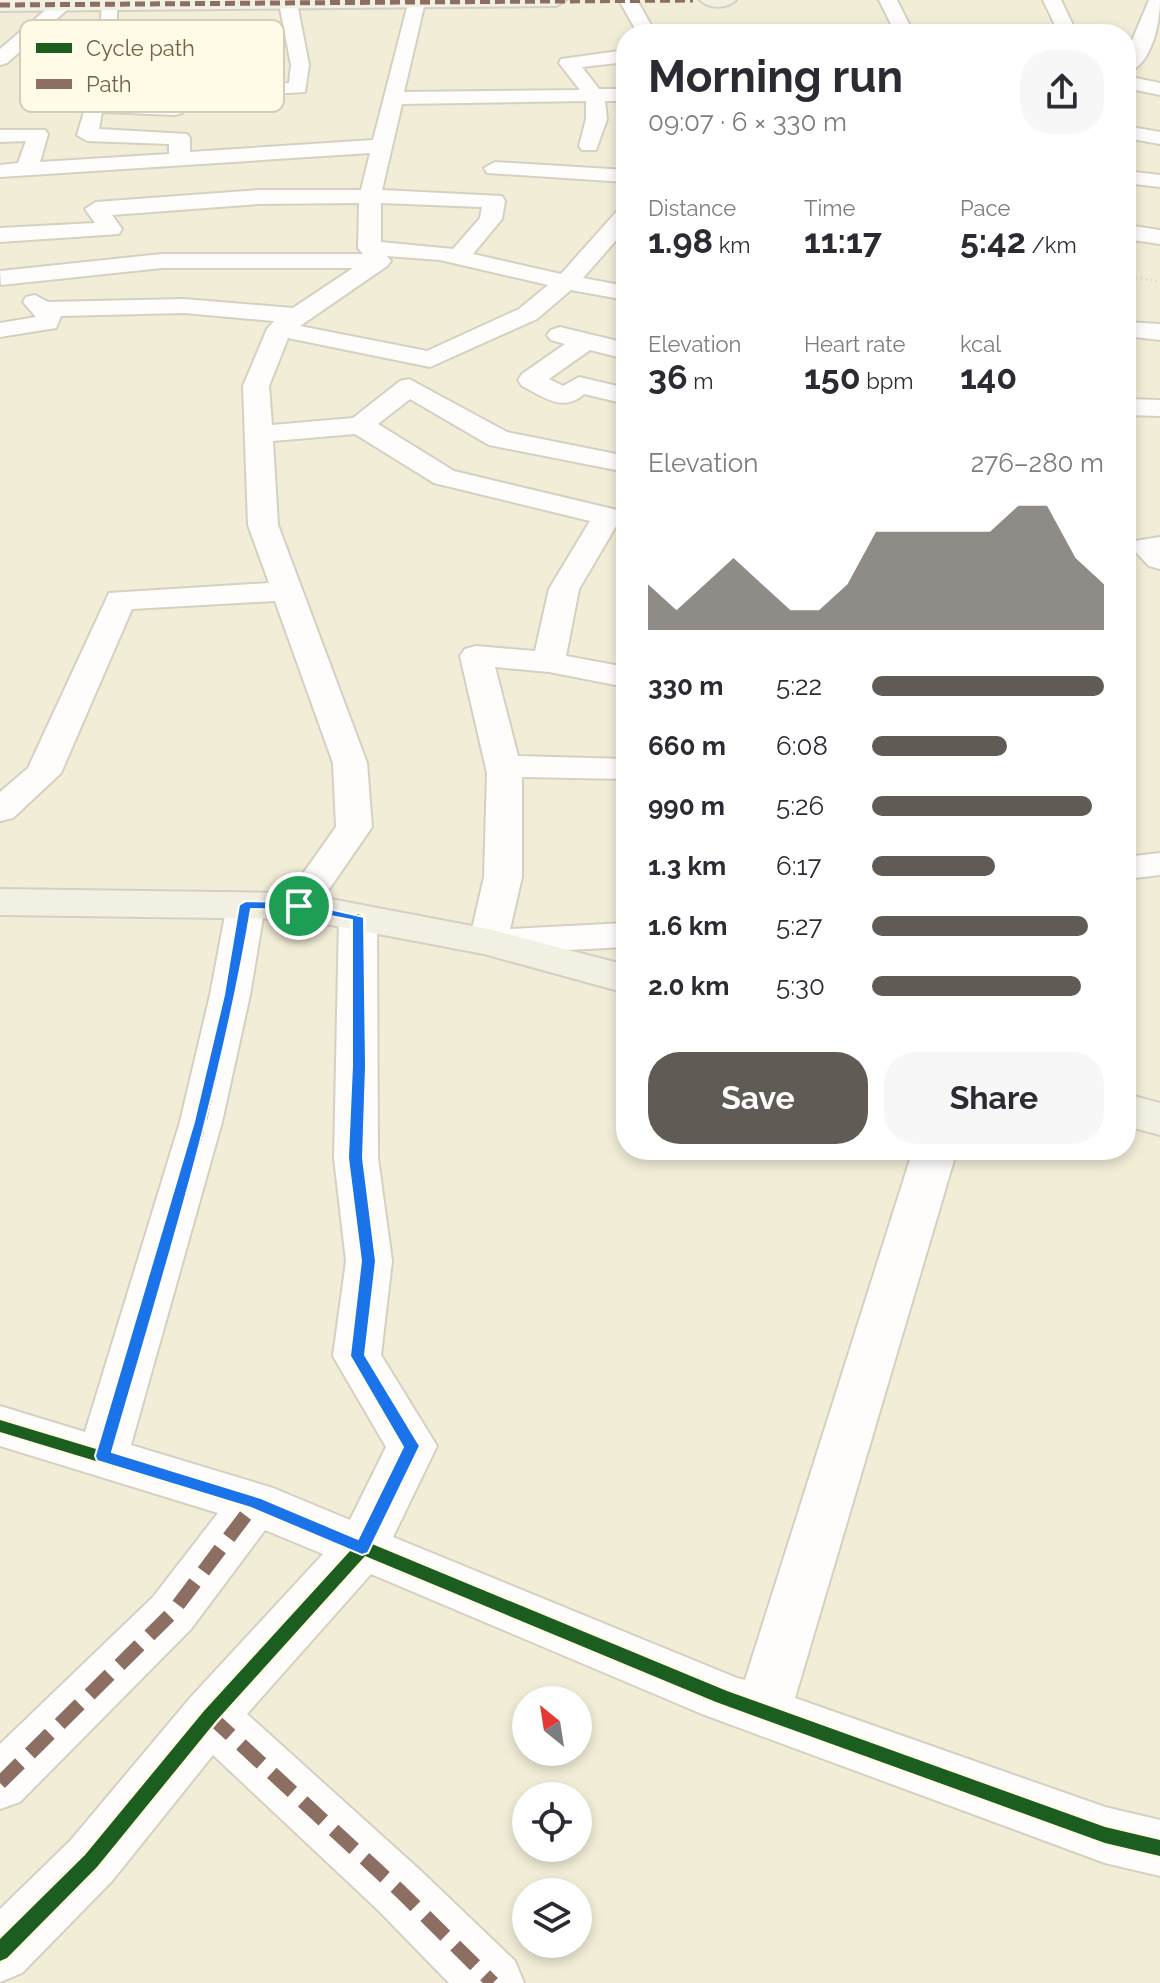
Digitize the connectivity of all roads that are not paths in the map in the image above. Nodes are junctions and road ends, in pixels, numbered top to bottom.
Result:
1 (556, 0) edge
2 (628, 0) edge
3 (710, 0) edge
4 (726, 0) edge
5 (888, 0) edge
6 (1052, 0) edge
7 (1158, 0) edge
8 (416, 2) junction
9 (288, 3) junction
10 (108, 4) junction
11 (0, 5) edge
12 (62, 5) junction
13 (45, 20) edge
14 (108, 20) edge
15 (641, 24) edge
16 (900, 24) edge
17 (1063, 24) edge
18 (20, 42) edge
19 (1136, 51) edge
20 (616, 57) edge
21 (1160, 58) edge
22 (0, 59) edge
23 (1136, 60) edge
24 (1136, 84) edge
25 (284, 89) edge
26 (1160, 89) edge
27 (594, 95) junction
28 (616, 95) edge
29 (395, 98) junction
30 (93, 112) edge
31 (1136, 134) edge
32 (0, 136) edge
33 (1160, 138) edge
34 (589, 146) dead end
35 (216, 157) junction
36 (179, 160) junction
37 (495, 168) dead end
38 (27, 170) junction
39 (0, 171) edge
40 (346, 171) dead end
41 (377, 171) junction
42 (300, 173) dead end
43 (616, 175) edge
44 (1136, 178) edge
45 (1160, 181) edge
46 (1136, 213) edge
47 (1160, 217) edge
48 (616, 227) edge
49 (1136, 233) edge
50 (0, 235) edge
51 (1160, 237) edge
52 (596, 248) junction
53 (616, 251) edge
54 (374, 254) junction
55 (458, 257) junction
56 (1, 277) edge
57 (566, 282) junction
58 (616, 291) edge
59 (44, 309) junction
60 (516, 320) junction
61 (289, 323) junction
62 (0, 330) edge
63 (1136, 330) edge
64 (1160, 332) edge
65 (583, 343) junction
66 (616, 349) edge
67 (616, 394) edge
68 (1136, 407) edge
69 (1160, 408) edge
70 (360, 425) junction
71 (258, 434) junction
72 (616, 462) edge
73 (594, 538) junction
74 (616, 544) edge
75 (1160, 546) edge
76 (1160, 560) edge
77 (287, 591) junction
78 (549, 662) junction
79 (616, 675) edge
80 (504, 766) junction
81 (616, 769) edge
82 (0, 810) edge
83 (1160, 864) edge
84 (1136, 867) edge
85 (0, 902) edge
86 (246, 905) junction
87 (299, 906) junction
88 (358, 917) junction
89 (616, 936) edge
90 (488, 942) junction
91 (616, 976) edge
92 (1136, 1113) edge
93 (1160, 1119) edge
94 (932, 1160) edge
95 (0, 1426) edge
96 (103, 1456) junction
97 (255, 1503) junction
98 (362, 1548) junction
99 (763, 1711) junction
100 (210, 1716) junction
101 (0, 1783) edge
102 (1160, 1848) edge
103 (0, 1952) edge
104 (493, 1983) edge

1 - 8 main road
2 - 15 street
3 - 4 main road
5 - 16 street
6 - 17 street
7 - 19 street
8 - 9 main road
8 - 29 street
9 - 10 main road
9 - 25 street
10 - 12 main road
10 - 14 street
11 - 12 main road
12 - 13 street
18 - 22 street
20 - 27 street
21 - 23 street
24 - 26 street
27 - 28 street
27 - 29 street
27 - 34 street
29 - 41 street
30 - 36 street
31 - 33 street
32 - 38 street
35 - 36 street
35 - 41 street
35 - 42 street
36 - 38 street
37 - 43 street
38 - 39 street
40 - 41 street
41 - 50 street
41 - 54 street
41 - 55 street
44 - 45 street
46 - 47 street
48 - 52 street
49 - 51 street
52 - 53 street
52 - 57 street
54 - 55 street
54 - 56 street
54 - 61 street
55 - 57 street
56 - 59 street
57 - 58 street
57 - 60 street
59 - 61 street
59 - 62 street
60 - 61 street
60 - 65 street
61 - 71 street
63 - 64 street
65 - 66 street
65 - 67 street
68 - 69 street
70 - 71 street
70 - 72 street
70 - 73 street
71 - 77 street
73 - 74 street
73 - 78 street
75 - 76 street
77 - 82 street
77 - 87 street
78 - 79 street
78 - 80 street
80 - 81 street
80 - 90 street
83 - 84 street
85 - 86 main road
86 - 87 main road
86 - 96 street
87 - 88 main road
88 - 90 main road
88 - 98 street
89 - 90 street
90 - 91 main road
92 - 93 main road
94 - 99 street
95 - 96 street
96 - 97 street
97 - 98 street
97 - 101 street
98 - 99 street
98 - 100 street
99 - 102 street
100 - 103 street
100 - 104 street

